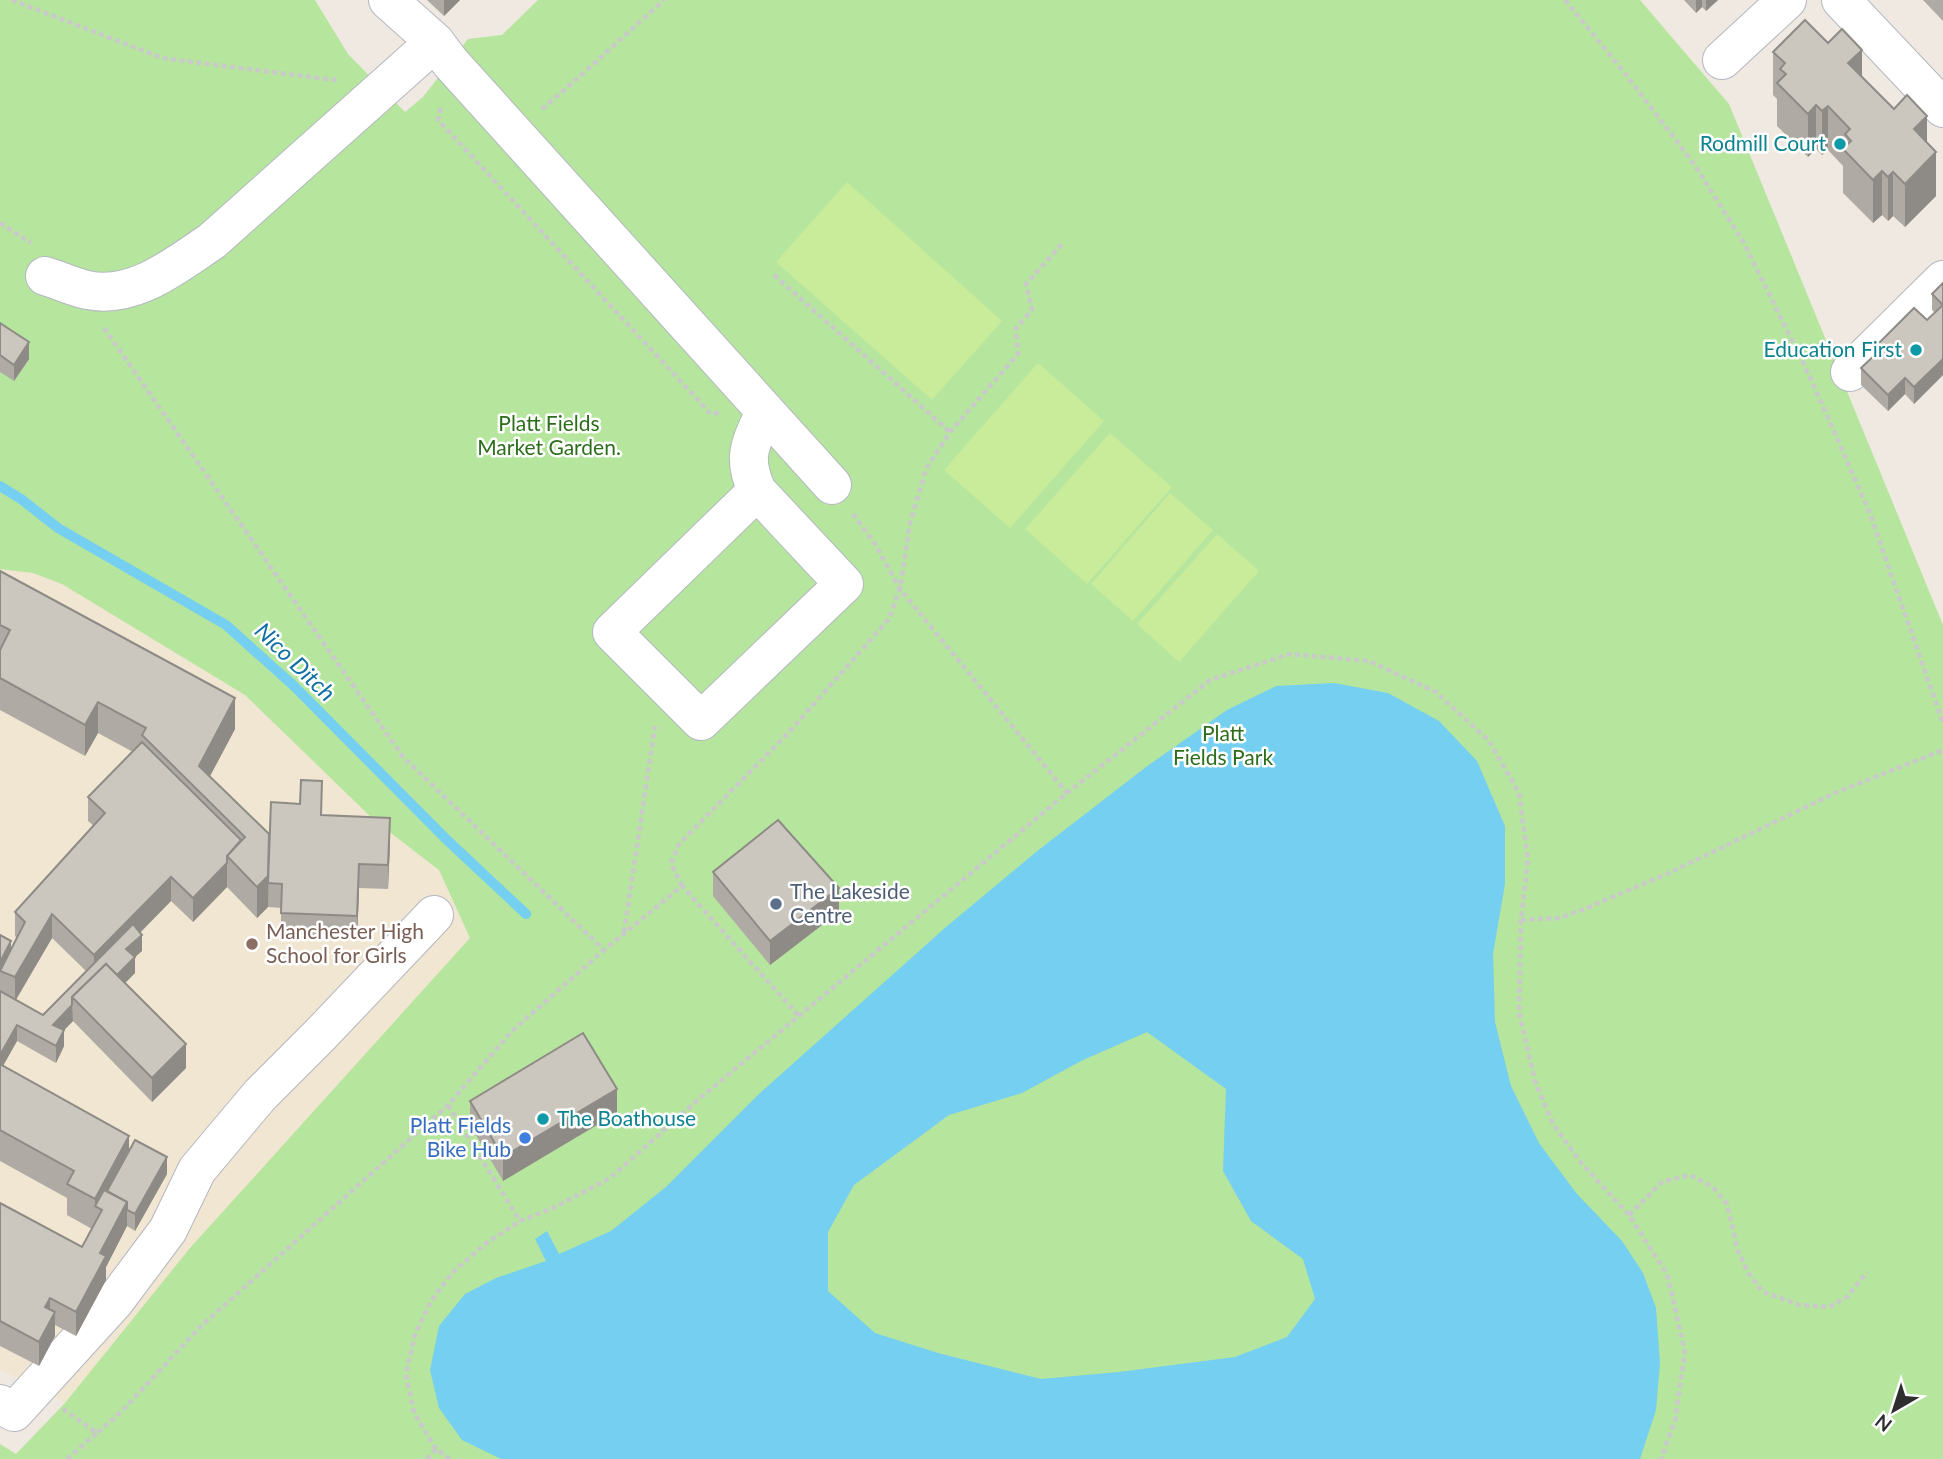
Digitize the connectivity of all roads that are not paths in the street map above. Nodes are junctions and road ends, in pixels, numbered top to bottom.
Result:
1 (388, 0) edge
2 (1787, 0) edge
3 (1841, 0) edge
4 (443, 52) junction
5 (1722, 60) dead end
6 (1943, 108) edge
7 (51, 269) road end
8 (1943, 280) edge
9 (1850, 372) dead end
10 (765, 411) junction
11 (832, 485) road end
12 (757, 491) junction
13 (433, 915) dead end
14 (7, 1408) edge

1 - 4 street
2 - 5 street
3 - 6 street
4 - 7 street
4 - 10 street
8 - 9 street
10 - 11 street
10 - 12 street
12 - 12 street
13 - 14 street

